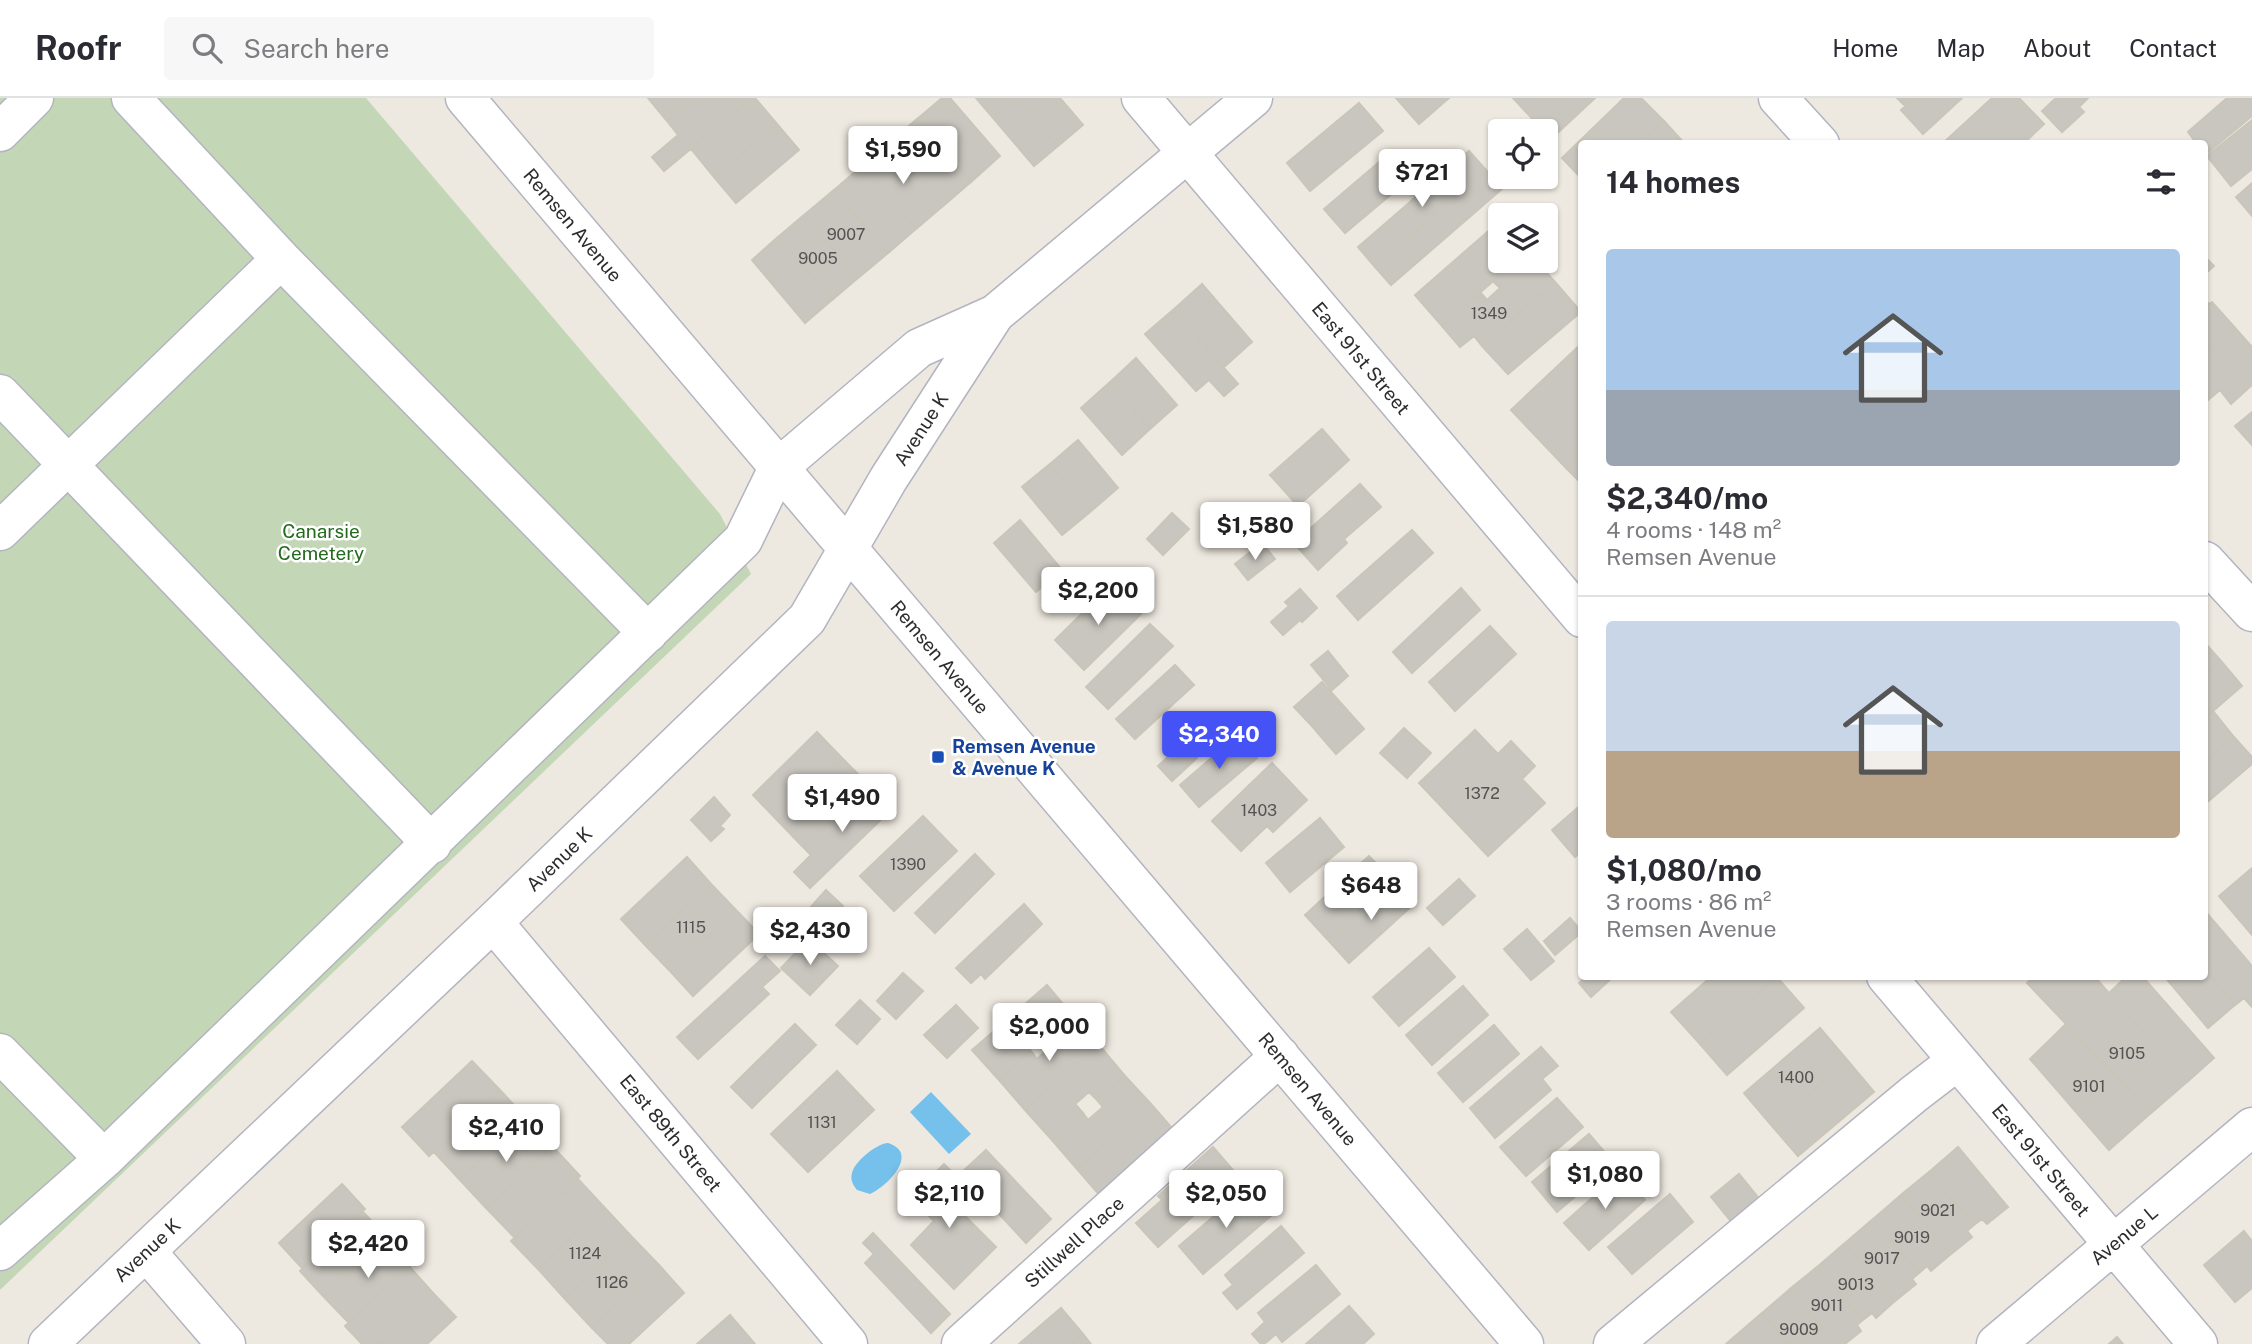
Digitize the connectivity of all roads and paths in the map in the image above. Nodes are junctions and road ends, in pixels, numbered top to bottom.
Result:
1 (34, 98) edge
2 (131, 98) edge
3 (465, 98) edge
4 (1141, 98) edge
5 (1253, 98) edge
6 (1777, 98) edge
7 (0, 132) edge
8 (1815, 140) edge
9 (1188, 154) junction
10 (281, 259) junction
11 (995, 314) junction
12 (0, 394) edge
13 (68, 465) junction
14 (778, 468) junction
15 (0, 531) edge
16 (847, 550) junction
17 (2208, 564) edge
18 (2252, 612) edge
19 (1578, 613) edge
20 (648, 633) junction
21 (432, 844) junction
22 (493, 922) junction
23 (1888, 980) edge
24 (0, 1053) edge
25 (1280, 1056) junction
26 (1957, 1062) junction
27 (2252, 1127) edge
28 (104, 1159) junction
29 (2113, 1245) junction
30 (0, 1251) edge
31 (146, 1251) junction
32 (48, 1344) edge
33 (226, 1344) edge
34 (848, 1344) edge
35 (961, 1344) edge
36 (1524, 1344) edge
37 (1613, 1344) edge
38 (1996, 1344) edge
39 (2198, 1344) edge

1 - 7 street
2 - 10 street
3 - 14 street, Remsen Avenue
4 - 9 street, East 91st Street
5 - 9 street, Avenue K
6 - 8 street
9 - 11 street, Avenue K
9 - 19 street, East 91st Street
10 - 13 street
10 - 20 street
11 - 14 street, Avenue K
11 - 16 street, Avenue K
12 - 13 street
13 - 15 street
13 - 21 street
14 - 16 street, Remsen Avenue
14 - 20 street
16 - 22 street, Avenue K
16 - 25 street, Remsen Avenue
17 - 18 street
20 - 21 street
21 - 28 street
22 - 31 street, Avenue K
22 - 34 street, East 89th Street
23 - 26 street, East 91st Street
24 - 28 street
25 - 35 street, Stillwell Place
25 - 36 street, Remsen Avenue
26 - 29 street, East 91st Street
26 - 37 street
27 - 29 street, Avenue L
28 - 30 street
29 - 38 street, Avenue L
29 - 39 street, East 91st Street
31 - 32 street, Avenue K
31 - 33 street

